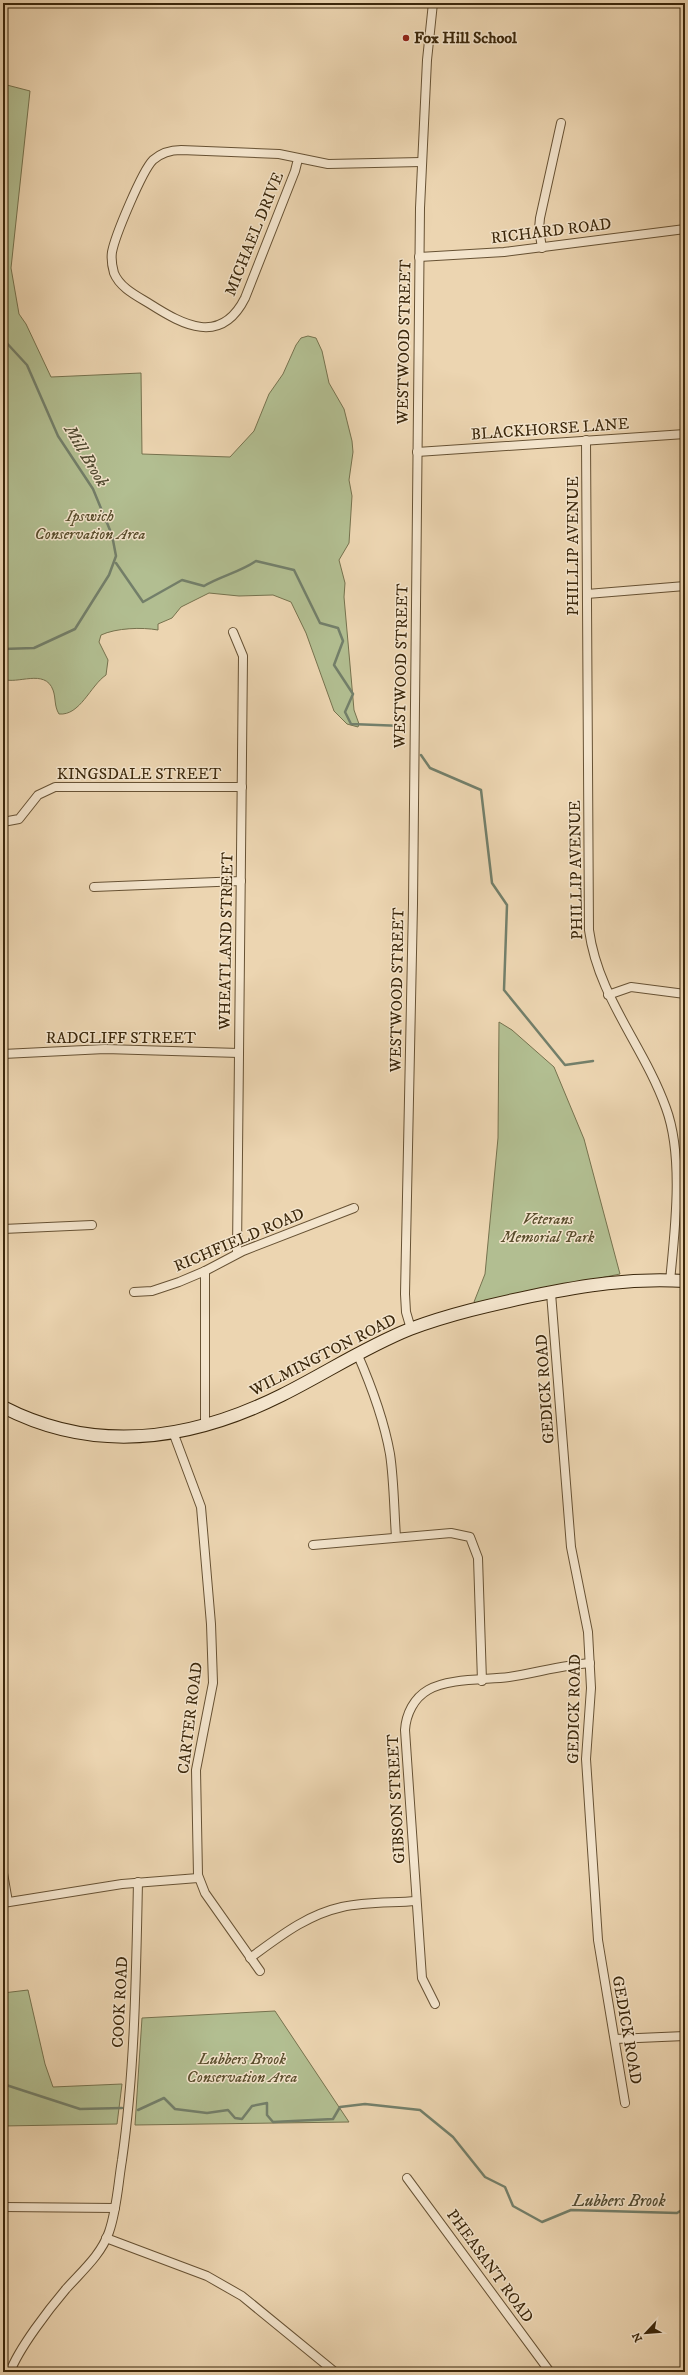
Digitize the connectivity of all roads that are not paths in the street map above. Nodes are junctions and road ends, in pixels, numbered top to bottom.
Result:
1 (433, 3) edge
2 (561, 123) dead end
3 (298, 159) junction
4 (421, 162) junction
5 (685, 229) edge
6 (542, 248) junction
7 (419, 257) junction
8 (685, 434) edge
9 (586, 440) junction
10 (417, 452) junction
11 (685, 586) edge
12 (587, 594) junction
13 (233, 632) dead end
14 (242, 787) junction
15 (3, 822) edge
16 (241, 881) junction
17 (94, 887) dead end
18 (608, 994) junction
19 (685, 994) edge
20 (239, 1053) junction
21 (3, 1054) edge
22 (354, 1208) dead end
23 (92, 1225) dead end
24 (3, 1229) edge
25 (237, 1253) junction
26 (204, 1271) junction
27 (670, 1280) junction
28 (685, 1281) edge
29 (134, 1292) dead end
30 (551, 1292) junction
31 (411, 1329) junction
32 (357, 1353) junction
33 (3, 1407) edge
34 (205, 1424) junction
35 (173, 1432) junction
36 (396, 1537) junction
37 (313, 1544) dead end
38 (590, 1663) junction
39 (482, 1681) junction
40 (3, 1872) edge
41 (198, 1878) junction
42 (138, 1882) junction
43 (416, 1901) junction
44 (5, 1903) edge
45 (250, 1958) junction
46 (260, 1971) dead end
47 (434, 2004) dead end
48 (685, 2036) edge
49 (615, 2039) junction
50 (625, 2103) dead end
51 (407, 2178) dead end
52 (3, 2207) edge
53 (115, 2208) junction
54 (106, 2238) junction
55 (10, 2372) edge
56 (335, 2372) edge
57 (550, 2372) edge

1 - 4 street, WESTWOOD STREET
2 - 6 street
3 - 3 street, MICHAEL DRIVE
3 - 4 street, MICHAEL DRIVE
4 - 7 street, WESTWOOD STREET
5 - 6 street, RICHARD ROAD
6 - 7 street, RICHARD ROAD
7 - 10 street, WESTWOOD STREET
8 - 9 street, BLACKHORSE LANE
9 - 10 street, BLACKHORSE LANE
9 - 12 street, PHILLIP AVENUE
10 - 31 street, WESTWOOD STREET
11 - 12 street
12 - 18 street, PHILLIP AVENUE
13 - 14 street, WHEATLAND STREET
14 - 15 street, KINGSDALE STREET
14 - 16 street, WHEATLAND STREET
16 - 17 street
16 - 20 street, WHEATLAND STREET
18 - 19 street
18 - 27 street, PHILLIP AVENUE
20 - 21 street, RADCLIFF STREET
20 - 25 street, WHEATLAND STREET
22 - 25 street, RICHFIELD ROAD
23 - 24 street
25 - 26 street, RICHFIELD ROAD
26 - 29 street, RICHFIELD ROAD
26 - 34 street
27 - 28 main road, WILMINGTON ROAD
27 - 30 main road, WILMINGTON ROAD
30 - 31 main road, WILMINGTON ROAD
30 - 38 street, GEDICK ROAD
31 - 32 main road, WILMINGTON ROAD
32 - 34 main road, WILMINGTON ROAD
32 - 36 street
33 - 35 main road, WILMINGTON ROAD
34 - 35 main road, WILMINGTON ROAD
35 - 41 street, CARTER ROAD
36 - 37 street
36 - 39 street
38 - 39 street, GIBSON STREET
38 - 49 street, GEDICK ROAD
39 - 43 street, GIBSON STREET
40 - 44 street
41 - 42 street
41 - 45 street, CARTER ROAD
42 - 44 street
42 - 53 street, COOK ROAD
43 - 45 street
43 - 47 street, GIBSON STREET
45 - 46 street, CARTER ROAD
48 - 49 street
49 - 50 street, GEDICK ROAD
51 - 57 street, PHEASANT ROAD
52 - 53 street
53 - 54 street, COOK ROAD
54 - 55 street, COOK ROAD
54 - 56 street

